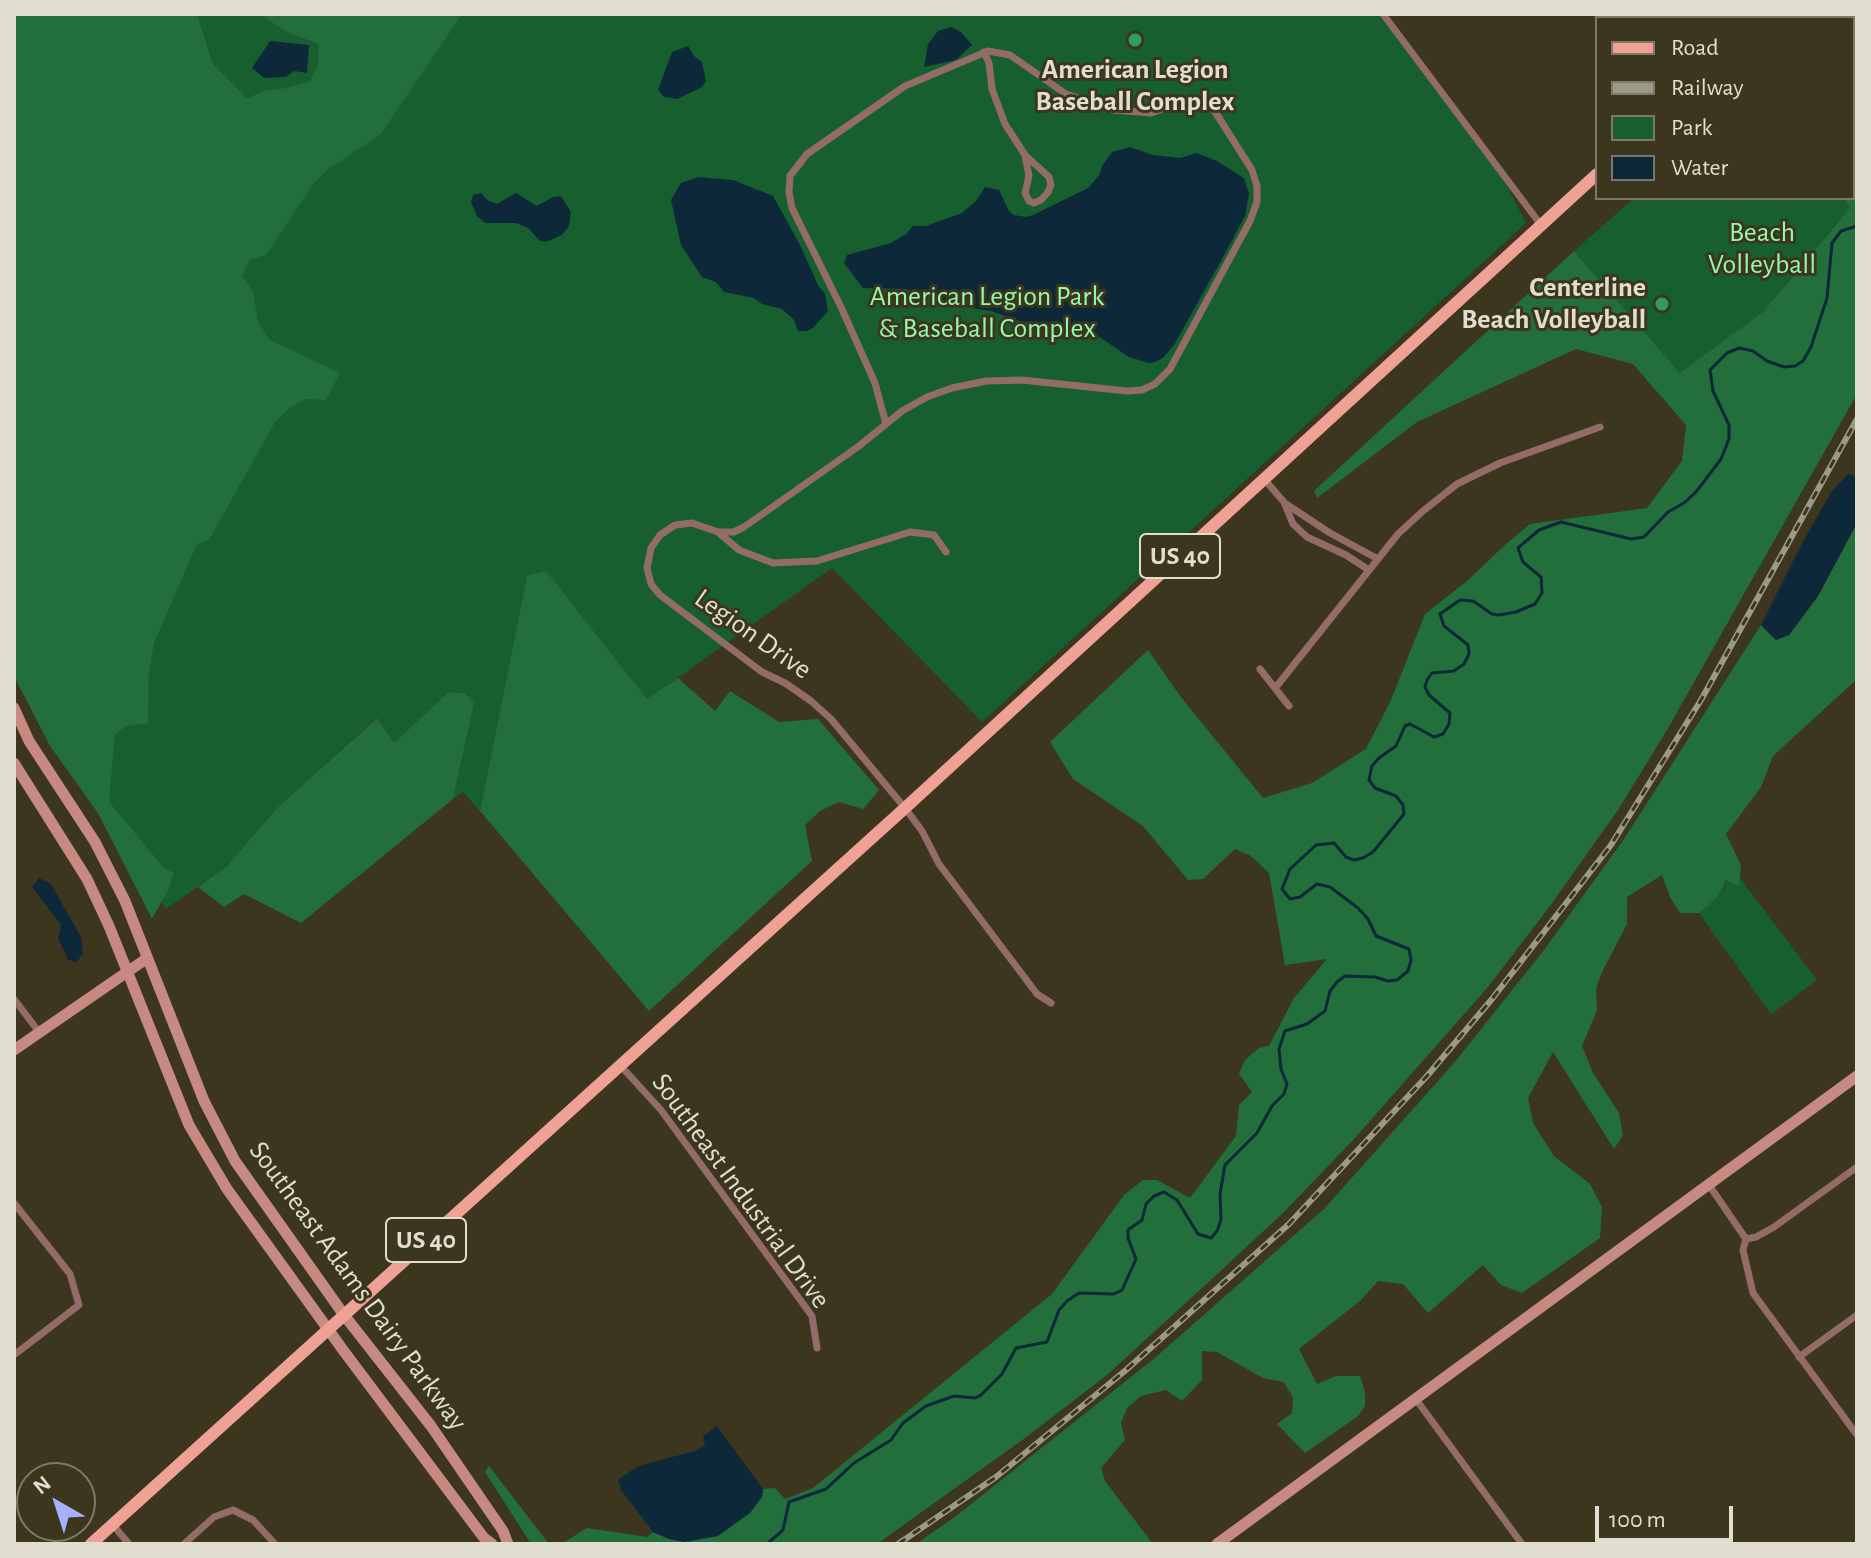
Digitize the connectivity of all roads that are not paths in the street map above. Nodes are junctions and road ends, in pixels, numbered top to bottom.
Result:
1 (1383, 14) edge
2 (984, 52) junction
3 (1025, 155) junction
4 (1595, 176) edge
5 (1541, 225) junction
6 (886, 424) junction
7 (1600, 427) dead end
8 (1264, 479) junction
9 (1284, 502) junction
10 (718, 532) junction
11 (946, 552) dead end
12 (1378, 559) junction
13 (1369, 570) junction
14 (1260, 669) dead end
15 (1276, 687) junction
16 (1289, 706) dead end
17 (14, 708) edge
18 (14, 763) edge
19 (905, 808) junction
20 (146, 959) junction
21 (126, 972) junction
22 (14, 999) edge
23 (1051, 1003) dead end
24 (39, 1032) junction
25 (14, 1050) edge
26 (619, 1064) junction
27 (1857, 1076) edge
28 (1857, 1167) edge
29 (1709, 1185) junction
30 (14, 1203) edge
31 (1746, 1239) junction
32 (344, 1315) junction
33 (1857, 1315) edge
34 (329, 1329) junction
35 (817, 1348) dead end
36 (14, 1355) edge
37 (1799, 1357) junction
38 (1415, 1398) junction
39 (1857, 1435) edge
40 (113, 1525) junction
41 (91, 1544) edge
42 (129, 1544) edge
43 (184, 1544) edge
44 (275, 1544) edge
45 (492, 1544) edge
46 (508, 1544) edge
47 (1217, 1544) edge
48 (1522, 1544) edge

1 - 5 street
2 - 3 street
2 - 6 street
2 - 6 street
3 - 3 street
4 - 5 main road, US 40
5 - 8 main road, US 40
6 - 10 street
7 - 12 street
8 - 9 street
8 - 19 main road, US 40
9 - 12 street
9 - 13 street
10 - 11 street
10 - 19 street, Legion Drive
12 - 13 street
13 - 15 street
14 - 15 street
15 - 16 street
17 - 20 main road, Southeast Adams Dairy Parkway
18 - 21 main road, Southeast Adams Dairy Parkway
19 - 23 street, Legion Drive
19 - 26 main road, US 40
20 - 21 main road
20 - 32 main road, Southeast Adams Dairy Parkway
21 - 24 main road
21 - 34 main road, Southeast Adams Dairy Parkway
22 - 24 street
24 - 25 main road
26 - 32 main road, US 40
26 - 35 street, Southeast Industrial Drive
27 - 29 main road
28 - 31 street
29 - 31 street
29 - 38 main road
30 - 36 street
31 - 37 street
32 - 34 main road, US 40
32 - 46 main road, Southeast Adams Dairy Parkway
33 - 37 street
34 - 40 main road, US 40
34 - 45 main road, Southeast Adams Dairy Parkway
37 - 39 street
38 - 47 main road
38 - 48 street
40 - 41 main road, US 40
40 - 42 street
43 - 44 street

